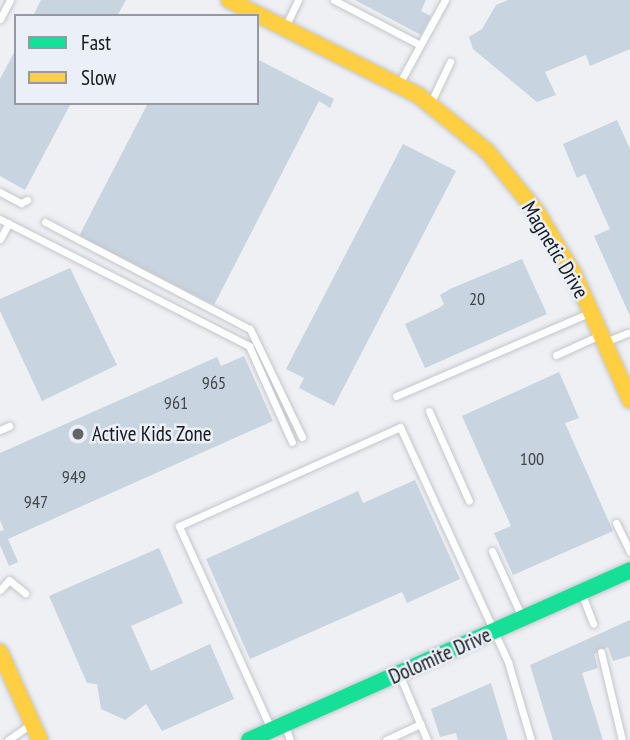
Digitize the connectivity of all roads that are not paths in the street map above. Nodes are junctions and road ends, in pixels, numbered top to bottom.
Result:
1 (10, 0) edge
2 (229, 0) edge
3 (298, 0) edge
4 (334, 0) edge
5 (445, 0) edge
6 (257, 14) edge
7 (259, 15) edge
8 (0, 19) edge
9 (285, 28) junction
10 (420, 45) junction
11 (450, 62) dead end
12 (398, 85) junction
13 (429, 104) junction
14 (0, 192) edge
15 (27, 200) dead end
16 (0, 219) edge
17 (45, 222) dead end
18 (9, 223) junction
19 (0, 239) edge
20 (591, 312) junction
21 (627, 332) dead end
22 (603, 339) junction
23 (556, 355) dead end
24 (397, 396) dead end
25 (630, 400) edge
26 (429, 411) dead end
27 (9, 425) dead end
28 (0, 430) edge
29 (302, 437) dead end
30 (292, 442) dead end
31 (469, 501) dead end
32 (616, 523) dead end
33 (492, 551) dead end
34 (630, 552) edge
35 (630, 570) edge
36 (0, 590) edge
37 (582, 592) junction
38 (25, 593) dead end
39 (523, 619) junction
40 (593, 624) dead end
41 (494, 632) junction
42 (0, 652) edge
43 (601, 652) dead end
44 (399, 675) junction
45 (32, 723) junction
46 (420, 724) junction
47 (278, 727) junction
48 (8, 740) edge
49 (40, 740) edge
50 (249, 740) edge
51 (290, 740) edge
52 (386, 740) edge
53 (427, 740) edge
54 (531, 740) edge
55 (622, 740) edge

1 - 8 lane
2 - 6 street, Magnetic Drive
3 - 9 lane
4 - 10 lane
5 - 10 lane
7 - 9 street, Magnetic Drive
9 - 12 street, Magnetic Drive
10 - 12 lane
11 - 13 lane
12 - 13 street, Magnetic Drive
13 - 20 street, Magnetic Drive
14 - 15 lane
16 - 18 lane
17 - 29 lane
18 - 19 lane
18 - 30 lane
20 - 22 street, Magnetic Drive
20 - 24 lane
21 - 22 lane
22 - 23 lane
22 - 25 street, Magnetic Drive
26 - 31 lane
27 - 28 lane
32 - 34 lane
33 - 39 lane
35 - 37 street, Dolomite Drive
36 - 38 lane
37 - 39 street, Dolomite Drive
37 - 40 lane
39 - 41 street, Dolomite Drive
41 - 44 street, Dolomite Drive
41 - 47 lane
41 - 54 lane
42 - 45 street
43 - 55 lane
44 - 46 lane
44 - 47 street, Dolomite Drive
45 - 48 lane
45 - 49 street
46 - 52 lane
46 - 53 lane
47 - 50 street, Dolomite Drive
47 - 51 lane

